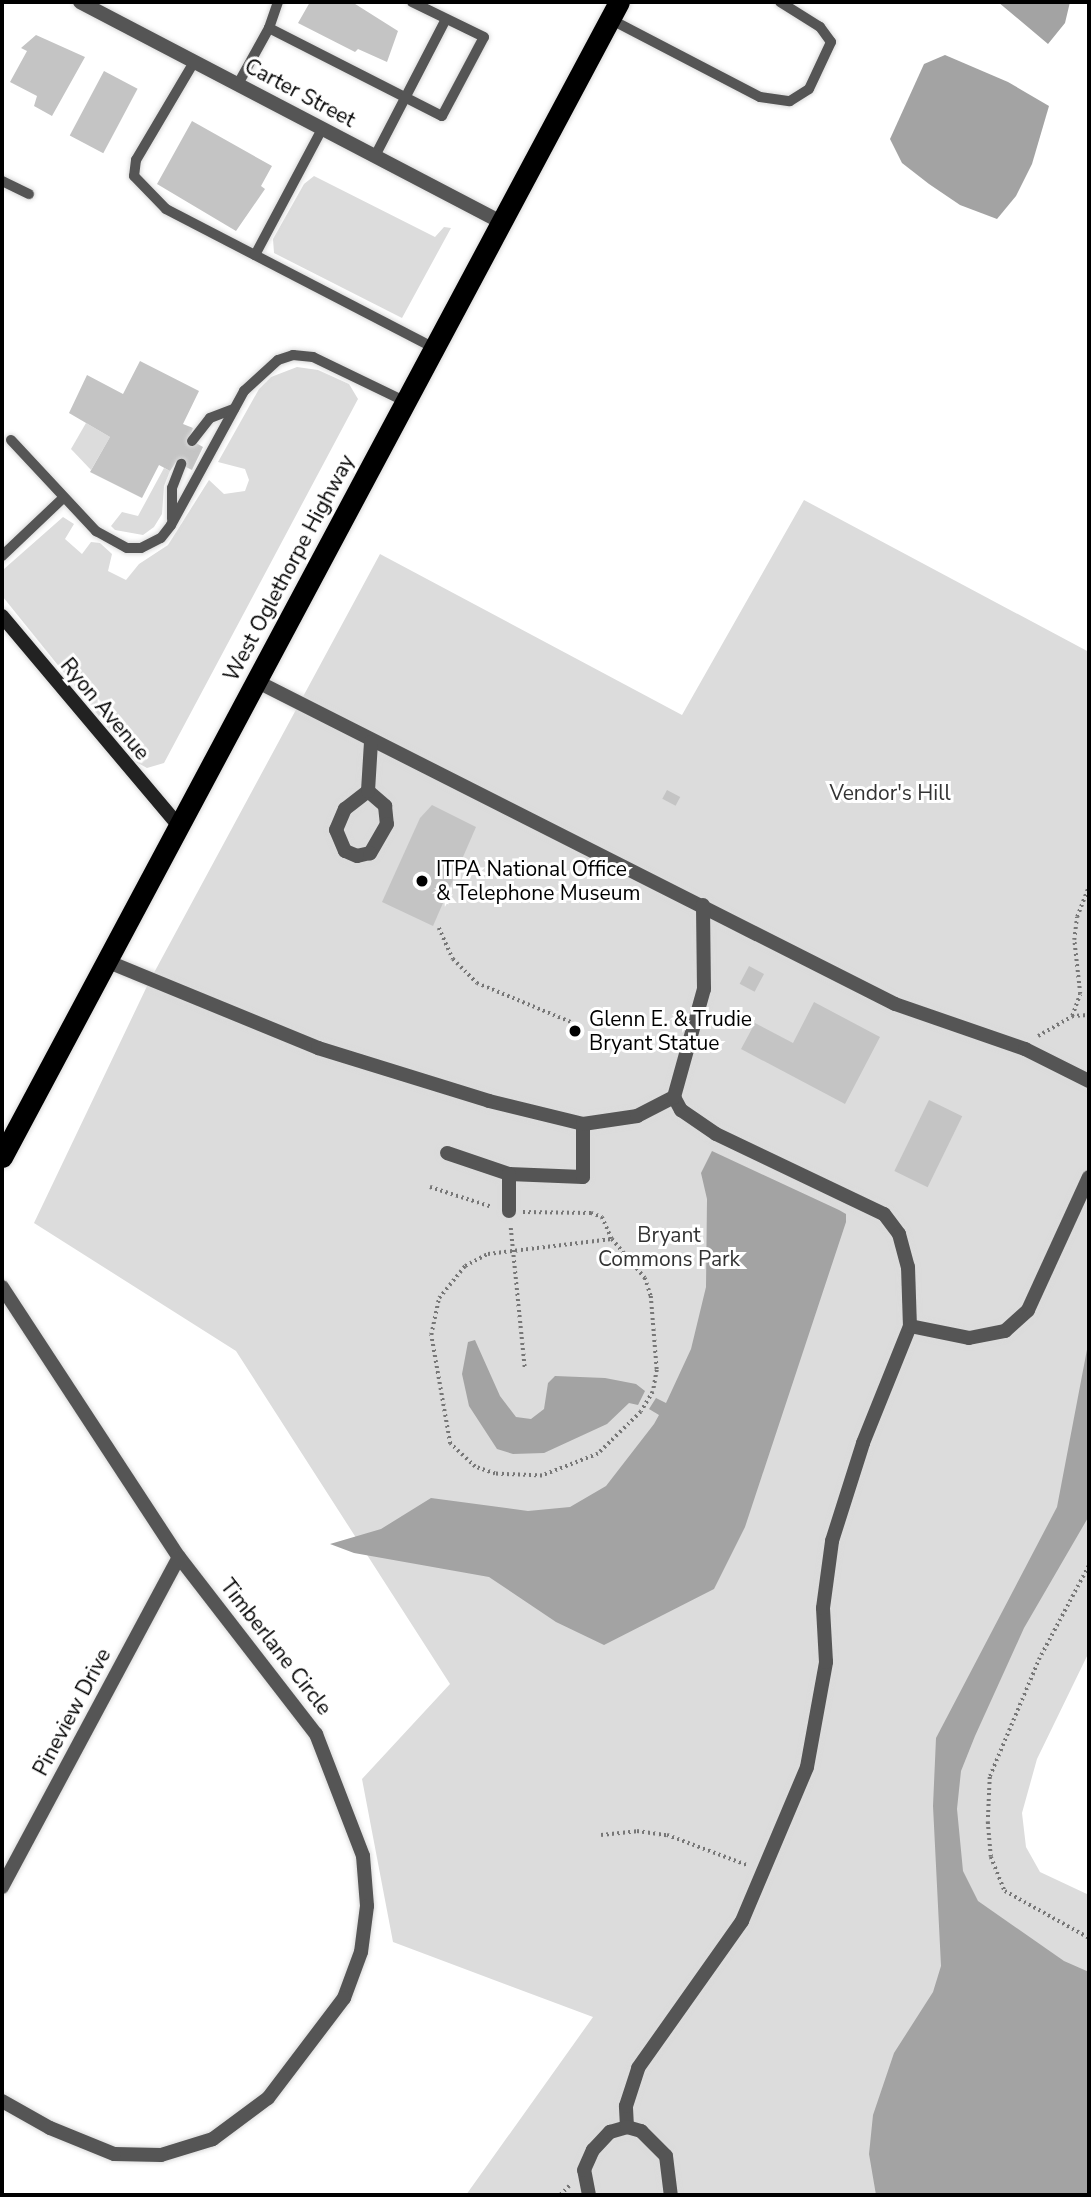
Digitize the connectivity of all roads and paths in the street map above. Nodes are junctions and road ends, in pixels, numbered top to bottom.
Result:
1 (80, 2) edge
2 (278, 2) edge
3 (412, 2) edge
4 (780, 2) edge
5 (615, 10) edge
6 (446, 19) junction
7 (269, 28) junction
8 (194, 62) junction
9 (238, 84) junction
10 (406, 97) junction
11 (322, 129) junction
12 (375, 156) junction
13 (2, 181) edge
14 (29, 194) dead end
15 (501, 222) junction
16 (255, 256) junction
17 (434, 348) junction
18 (406, 402) junction
19 (234, 409) junction
20 (11, 439) dead end
21 (192, 441) dead end
22 (181, 464) dead end
23 (62, 499) junction
24 (171, 525) junction
25 (2, 556) edge
26 (2, 616) edge
27 (256, 681) junction
28 (371, 743) junction
29 (368, 791) junction
30 (178, 826) junction
31 (1089, 885) edge
32 (702, 905) junction
33 (439, 928) dead end
34 (106, 961) junction
35 (1072, 1016) junction
36 (1089, 1016) edge
37 (573, 1023) dead end
38 (1025, 1049) junction
39 (1089, 1081) edge
40 (674, 1097) junction
41 (583, 1124) junction
42 (447, 1153) dead end
43 (2, 1157) edge
44 (509, 1174) junction
45 (1089, 1177) edge
46 (430, 1187) dead end
47 (509, 1211) junction
48 (612, 1238) junction
49 (513, 1251) junction
50 (2, 1287) edge
51 (910, 1326) junction
52 (525, 1368) dead end
53 (179, 1558) junction
54 (1089, 1566) edge
55 (601, 1835) dead end
56 (764, 1874) junction
57 (2, 1887) edge
58 (1089, 1938) edge
59 (2, 2101) edge
60 (627, 2127) junction
61 (589, 2195) edge
62 (671, 2195) edge

1 - 8 street, Carter Street
2 - 7 lane
3 - 6 lane
4 - 5 lane
5 - 15 highway, West Oglethorpe Highway
6 - 10 lane
6 - 10 lane
7 - 9 lane
7 - 10 lane
8 - 9 street, Carter Street
8 - 16 lane
9 - 11 street, Carter Street
10 - 12 lane
11 - 12 street, Carter Street
11 - 16 lane
12 - 15 street, Carter Street
13 - 14 lane
15 - 17 highway, West Oglethorpe Highway
16 - 17 lane
17 - 18 highway, West Oglethorpe Highway
18 - 19 lane
18 - 27 highway, West Oglethorpe Highway
19 - 21 lane
19 - 24 lane
20 - 23 lane
22 - 24 lane
23 - 24 lane
23 - 25 lane
26 - 30 street, Ryon Avenue
27 - 28 street
27 - 30 highway, West Oglethorpe Highway
28 - 29 street
28 - 32 street
29 - 29 street
30 - 34 highway, West Oglethorpe Highway
31 - 35 path
32 - 38 street
32 - 40 street
33 - 37 path
34 - 41 street
34 - 43 highway, West Oglethorpe Highway
35 - 36 path
35 - 38 path
38 - 39 street
40 - 41 street
40 - 51 street
41 - 44 street
42 - 44 street
44 - 47 street
45 - 51 street
46 - 47 path
47 - 48 path
47 - 49 path
48 - 49 path
48 - 49 path
49 - 52 path
50 - 53 street, Timberlane Circle
51 - 56 street
53 - 57 street, Pineview Drive
53 - 59 street, Timberlane Circle
54 - 58 path
55 - 56 path
56 - 60 street
60 - 61 street
60 - 62 street

